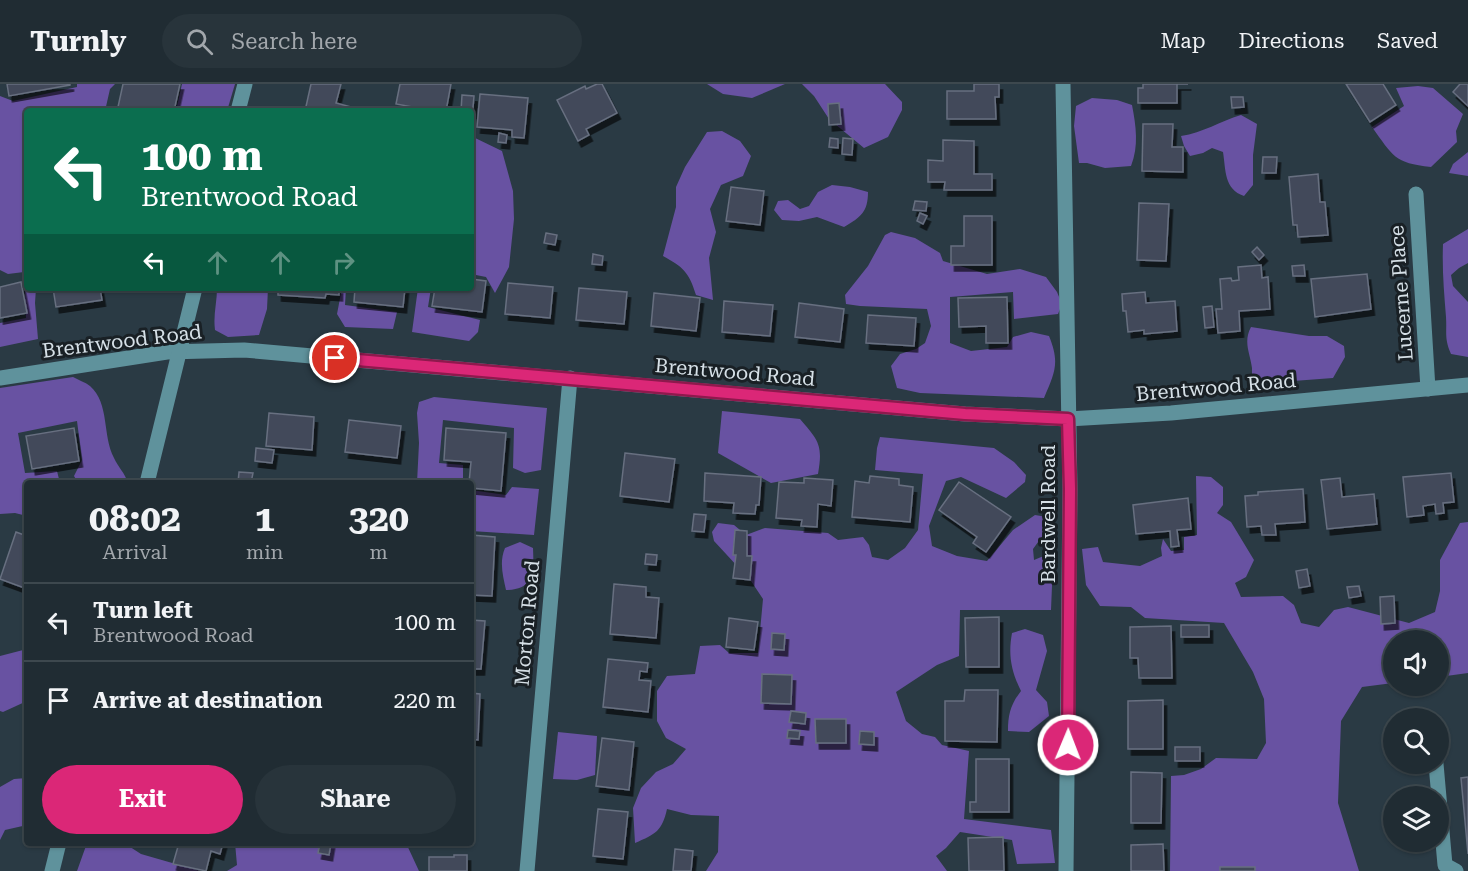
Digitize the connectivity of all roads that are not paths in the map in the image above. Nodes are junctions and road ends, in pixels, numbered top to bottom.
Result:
1 (245, 84) edge
2 (1064, 84) edge
3 (239, 108) edge
4 (1416, 194) dead end
5 (194, 291) edge
6 (180, 352) junction
7 (0, 378) edge
8 (570, 378) junction
9 (1468, 385) edge
10 (1428, 389) junction
11 (1068, 419) junction
12 (148, 480) edge
13 (1437, 774) edge
14 (58, 846) edge
15 (52, 871) edge
16 (527, 871) edge
17 (1066, 871) edge
18 (1456, 871) edge

1 - 3 street
2 - 11 street, Bardwell Road
4 - 10 street, Lucerne Place
5 - 6 street
6 - 7 street, Brentwood Road
6 - 8 street, Brentwood Road
6 - 12 street
8 - 11 street, Brentwood Road
8 - 16 street, Morton Road
9 - 10 street, Brentwood Road
10 - 11 street, Brentwood Road
11 - 17 street, Bardwell Road
13 - 18 street
14 - 15 street

